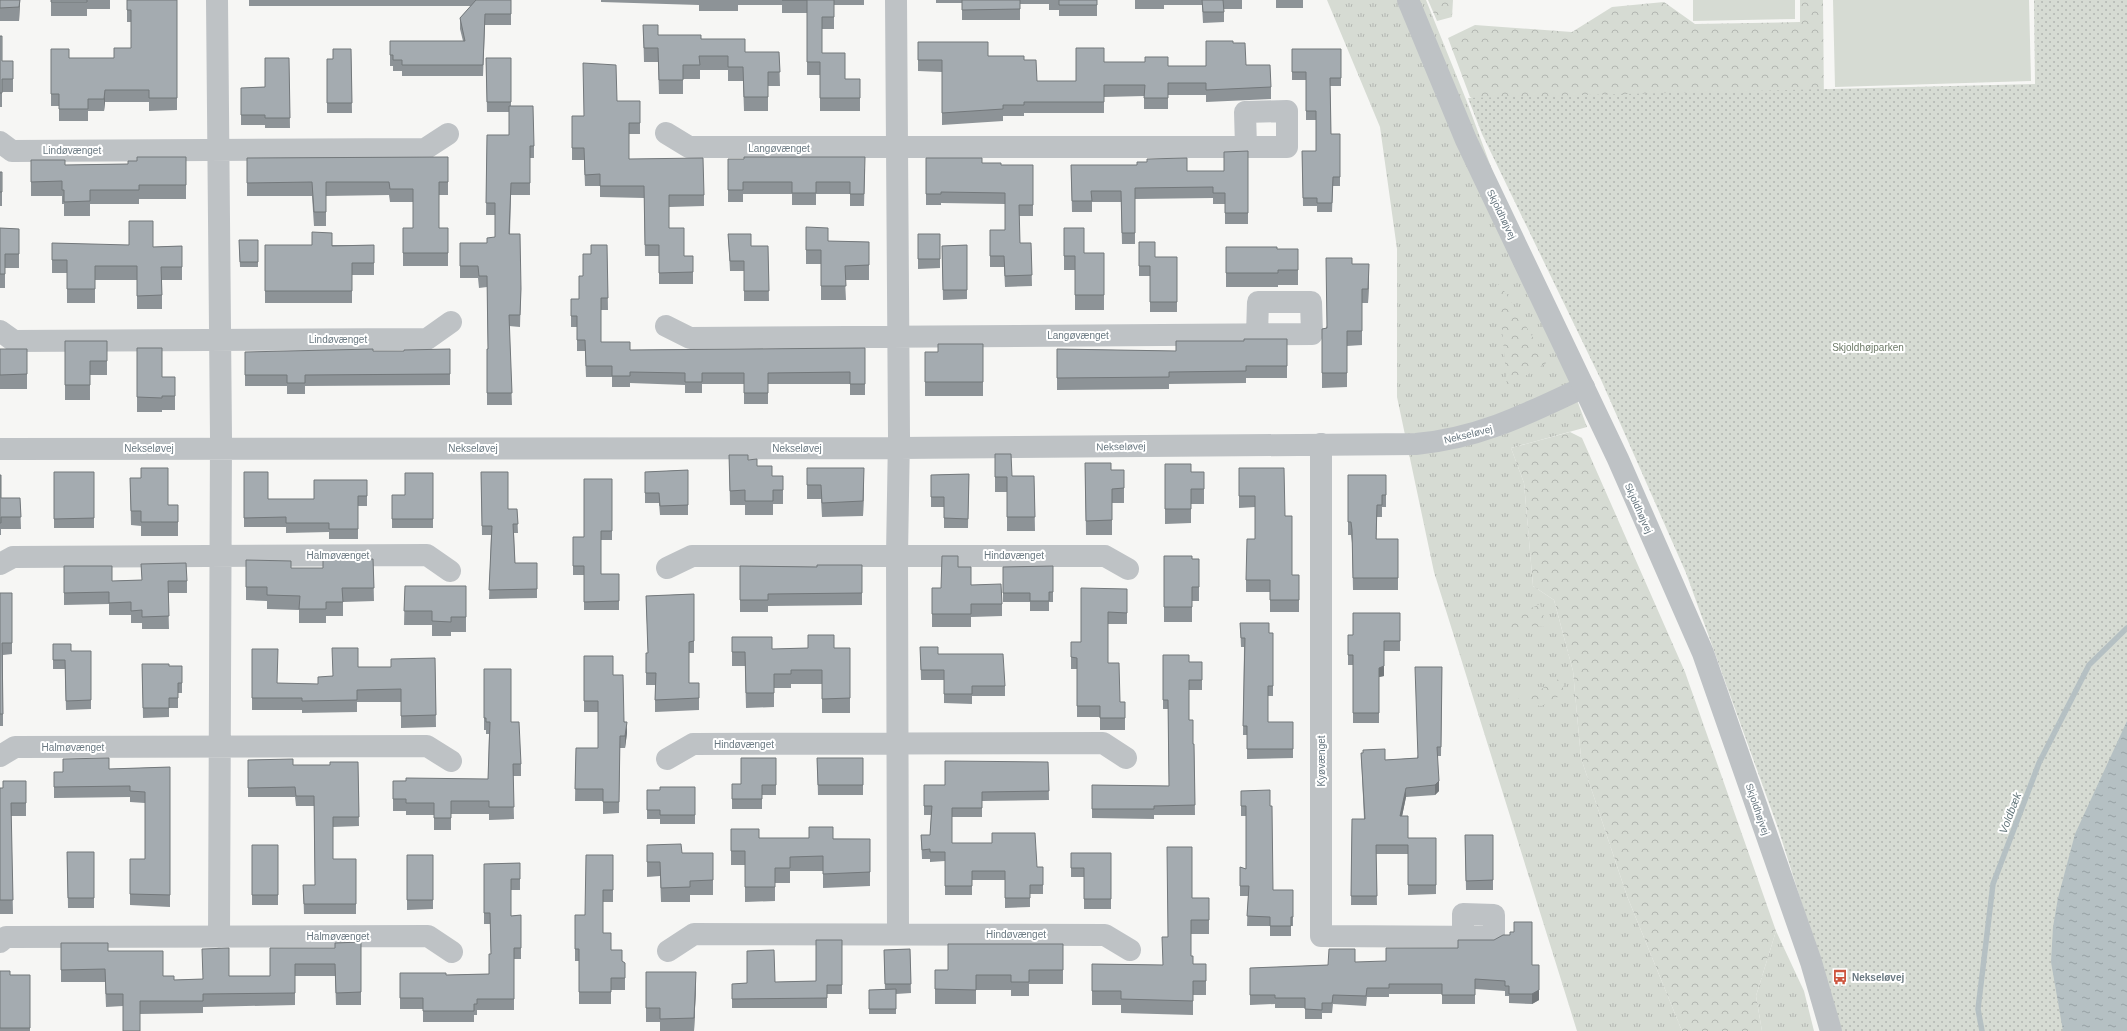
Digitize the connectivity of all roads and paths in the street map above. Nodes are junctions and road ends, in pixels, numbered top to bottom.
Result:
1 (217, 0) edge
2 (896, 0) edge
3 (1408, 0) edge
4 (666, 133) dead end
5 (448, 134) dead end
6 (0, 142) edge
7 (1246, 147) dead end
8 (896, 148) junction
9 (218, 150) junction
10 (451, 322) dead end
11 (666, 326) dead end
12 (0, 331) edge
13 (1258, 334) dead end
14 (898, 337) junction
15 (219, 340) junction
16 (1584, 387) junction
17 (1321, 444) junction
18 (0, 448) edge
19 (221, 448) junction
20 (899, 448) junction
21 (897, 555) junction
22 (221, 556) junction
23 (0, 564) edge
24 (667, 568) dead end
25 (1128, 569) dead end
26 (450, 571) dead end
27 (897, 743) junction
28 (220, 746) junction
29 (0, 756) edge
30 (1126, 758) dead end
31 (667, 759) dead end
32 (451, 761) dead end
33 (898, 933) junction
34 (219, 937) junction
35 (1463, 937) dead end
36 (0, 942) edge
37 (1130, 950) dead end
38 (668, 951) dead end
39 (452, 952) dead end
40 (1831, 1031) edge

1 - 9 street
2 - 8 street
3 - 16 street, Skjoldhøjvej
4 - 8 street, Langøvænget
5 - 9 street, Lindøvænget
6 - 9 street, Lindøvænget
7 - 8 street, Langøvænget
8 - 14 street
9 - 15 street
10 - 15 street, Lindøvænget
11 - 14 street, Langøvænget
12 - 15 street, Lindøvænget
13 - 14 street, Langøvænget
14 - 20 street
15 - 19 street
16 - 17 street, Nekseløvej
16 - 40 street, Skjoldhøjvej
17 - 20 street, Nekseløvej
17 - 35 street, Kyøvænget
18 - 19 street, Nekseløvej
19 - 20 street, Nekseløvej
19 - 22 street
20 - 21 street
21 - 24 street, Hindøvænget
21 - 25 street, Hindøvænget
21 - 27 street
22 - 23 street, Halmøvænget
22 - 26 street, Halmøvænget
22 - 28 street
27 - 30 street, Hindøvænget
27 - 31 street, Hindøvænget
27 - 33 street
28 - 29 street, Halmøvænget
28 - 32 street, Halmøvænget
28 - 34 street
33 - 37 street, Hindøvænget
33 - 38 street, Hindøvænget
34 - 36 street, Halmøvænget
34 - 39 street, Halmøvænget

